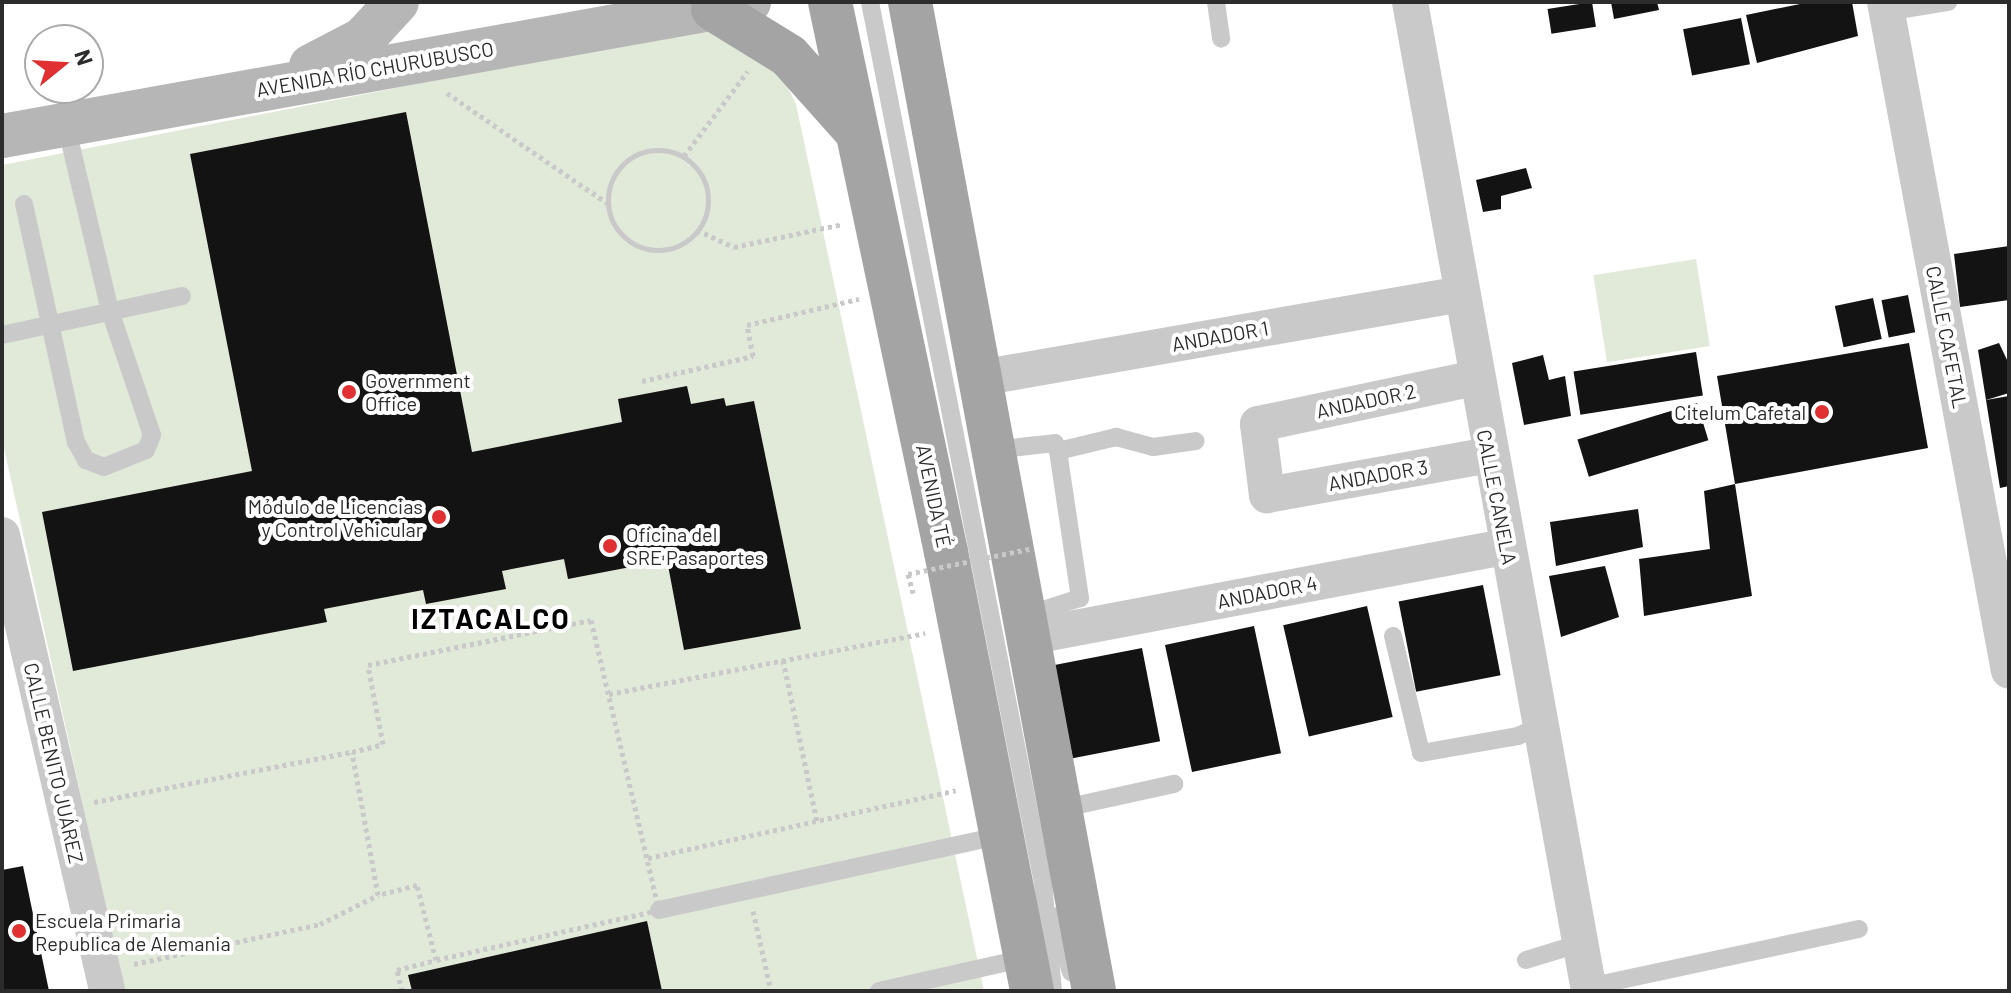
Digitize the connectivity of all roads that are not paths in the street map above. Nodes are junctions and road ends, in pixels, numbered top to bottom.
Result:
1 (397, 2) edge
2 (830, 2) edge
3 (870, 2) edge
4 (910, 2) edge
5 (1216, 2) edge
6 (1410, 2) edge
7 (1948, 2) edge
8 (731, 6) edge
9 (1886, 7) edge
10 (1221, 39) dead end
11 (274, 87) junction
12 (66, 125) junction
13 (856, 132) junction
14 (2, 136) edge
15 (24, 204) dead end
16 (1459, 294) junction
17 (182, 296) dead end
18 (110, 311) junction
19 (47, 325) junction
20 (2, 335) edge
21 (980, 378) junction
22 (1475, 378) junction
23 (1196, 441) dead end
24 (993, 450) junction
25 (1058, 451) junction
26 (1489, 455) junction
27 (1267, 495) joint
28 (2, 535) edge
29 (1506, 547) junction
30 (1026, 627) junction
31 (1393, 636) dead end
32 (2009, 671) edge
33 (1539, 726) junction
34 (1174, 784) dead end
35 (1060, 809) junction
36 (1002, 835) junction
37 (1043, 883) junction
38 (659, 910) road end
39 (1859, 929) dead end
40 (1578, 944) junction
41 (1526, 960) dead end
42 (1037, 980) edge
43 (104, 981) edge
44 (1588, 989) edge
45 (879, 991) edge
46 (1077, 991) edge
47 (1094, 991) edge

1 - 11 main road
2 - 13 main road, AVENIDA TÉ
3 - 37 lane
4 - 21 main road
5 - 10 lane
6 - 16 street, CALLE CANELA
7 - 9 lane
8 - 11 main road, AVENIDA RÍO CHURUBUSCO
8 - 13 main road
9 - 32 street, CALLE CAFETAL
11 - 12 main road, AVENIDA RÍO CHURUBUSCO
12 - 14 main road, AVENIDA RÍO CHURUBUSCO
12 - 18 lane
13 - 36 main road, AVENIDA TÉ
15 - 19 lane
16 - 21 street, ANDADOR 1
16 - 22 street, CALLE CANELA
17 - 18 lane
18 - 19 lane
18 - 19 lane
19 - 20 lane
21 - 24 main road
22 - 26 street, CALLE CANELA
22 - 27 street, ANDADOR 2
23 - 25 lane
24 - 25 lane
24 - 30 main road
25 - 30 lane
26 - 27 street, ANDADOR 3
26 - 29 street, CALLE CANELA
28 - 43 street, CALLE BENITO JUÁREZ
29 - 30 street, ANDADOR 4
29 - 33 street, CALLE CANELA
30 - 35 main road
31 - 33 lane
33 - 40 street, CALLE CANELA
34 - 35 lane
35 - 47 main road
36 - 38 lane
36 - 42 main road, AVENIDA TÉ
37 - 42 lane
37 - 46 lane
39 - 44 lane
40 - 41 lane
40 - 44 street, CALLE CANELA
42 - 45 lane

